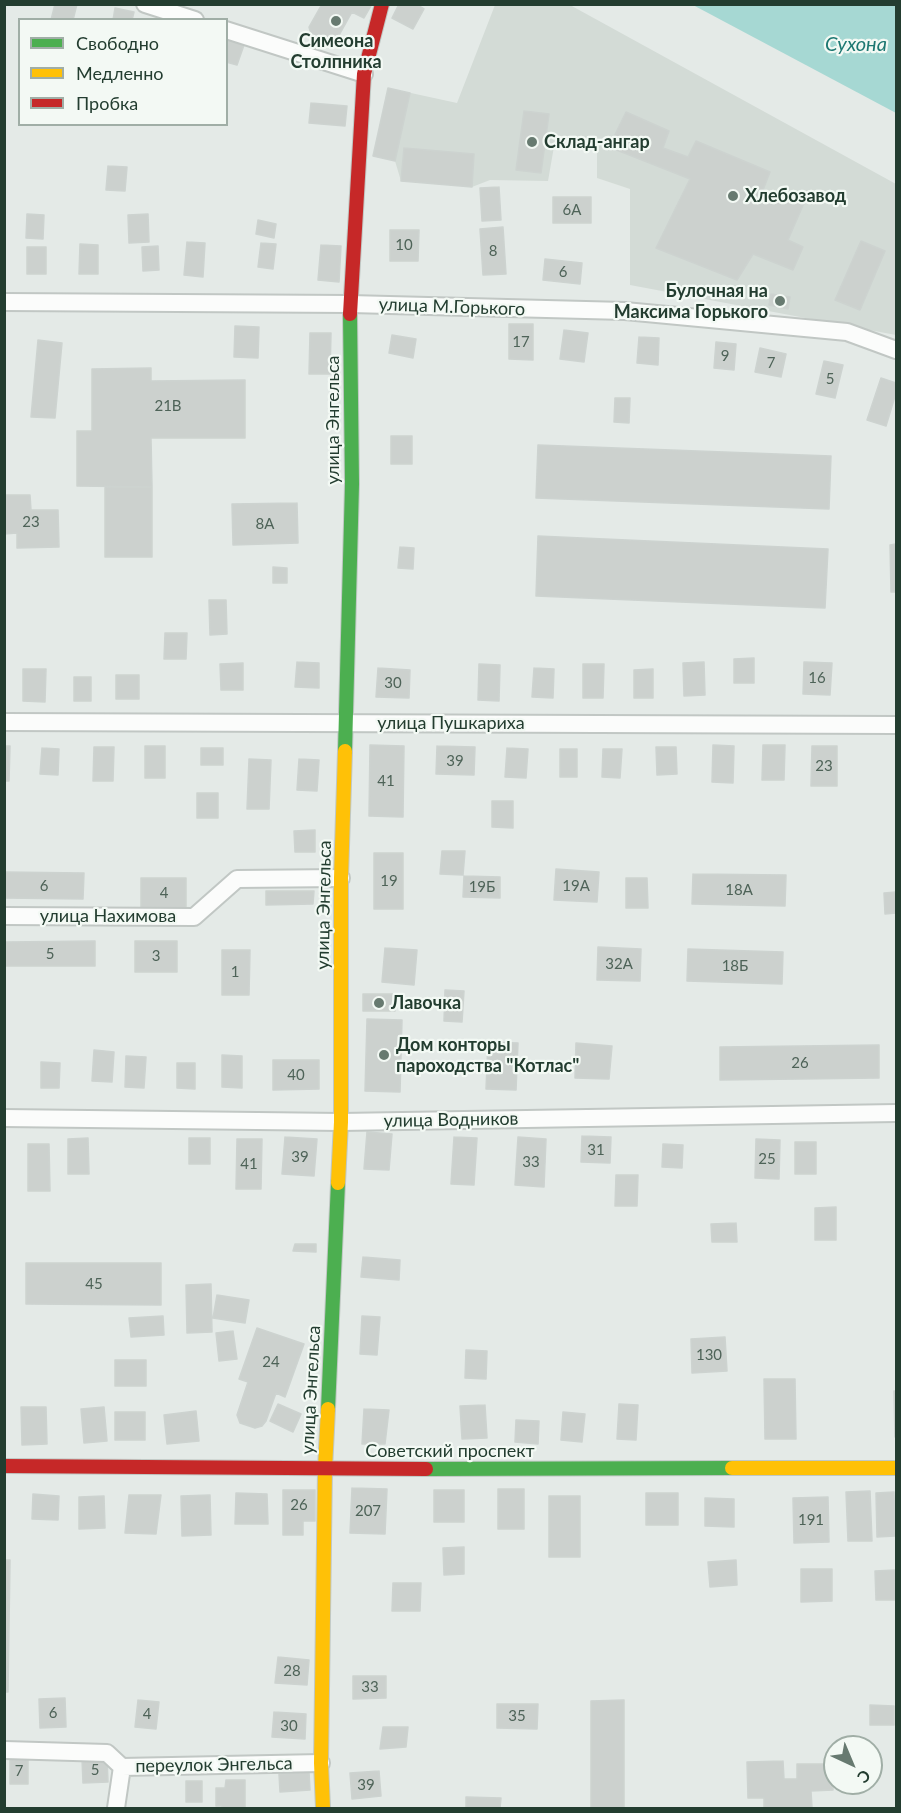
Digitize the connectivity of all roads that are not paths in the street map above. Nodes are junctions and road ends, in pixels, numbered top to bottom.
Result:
1 (145, 4) edge
2 (382, 4) edge
3 (189, 18) edge
4 (228, 31) edge
5 (364, 74) junction
6 (4, 302) edge
7 (350, 304) junction
8 (897, 350) edge
9 (4, 722) edge
10 (346, 723) junction
11 (897, 725) edge
12 (341, 878) junction
13 (4, 915) edge
14 (897, 1113) edge
15 (4, 1119) edge
16 (341, 1122) junction
17 (4, 1466) edge
18 (897, 1468) edge
19 (325, 1469) junction
20 (5, 1750) edge
21 (321, 1763) junction
22 (122, 1767) junction
23 (116, 1809) edge
24 (323, 1809) edge

1 - 3 street
2 - 5 street, улица Энгельса
4 - 5 street
5 - 7 street, улица Энгельса
6 - 7 street, улица М.Горького
7 - 8 street, улица М.Горького
7 - 10 street, улица Энгельса
9 - 10 street, улица Пушкариха
10 - 11 street, улица Пушкариха
10 - 12 street, улица Энгельса
12 - 13 street, улица Нахимова
12 - 16 street, улица Энгельса
14 - 16 street, улица Водников
15 - 16 street, улица Водников
16 - 19 street, улица Энгельса
17 - 19 street, Советский проспект
18 - 19 street, Советский проспект
19 - 21 street, улица Энгельса
20 - 22 street, переулок Энгельса
21 - 22 street, переулок Энгельса
21 - 24 street, улица Энгельса
22 - 23 street

